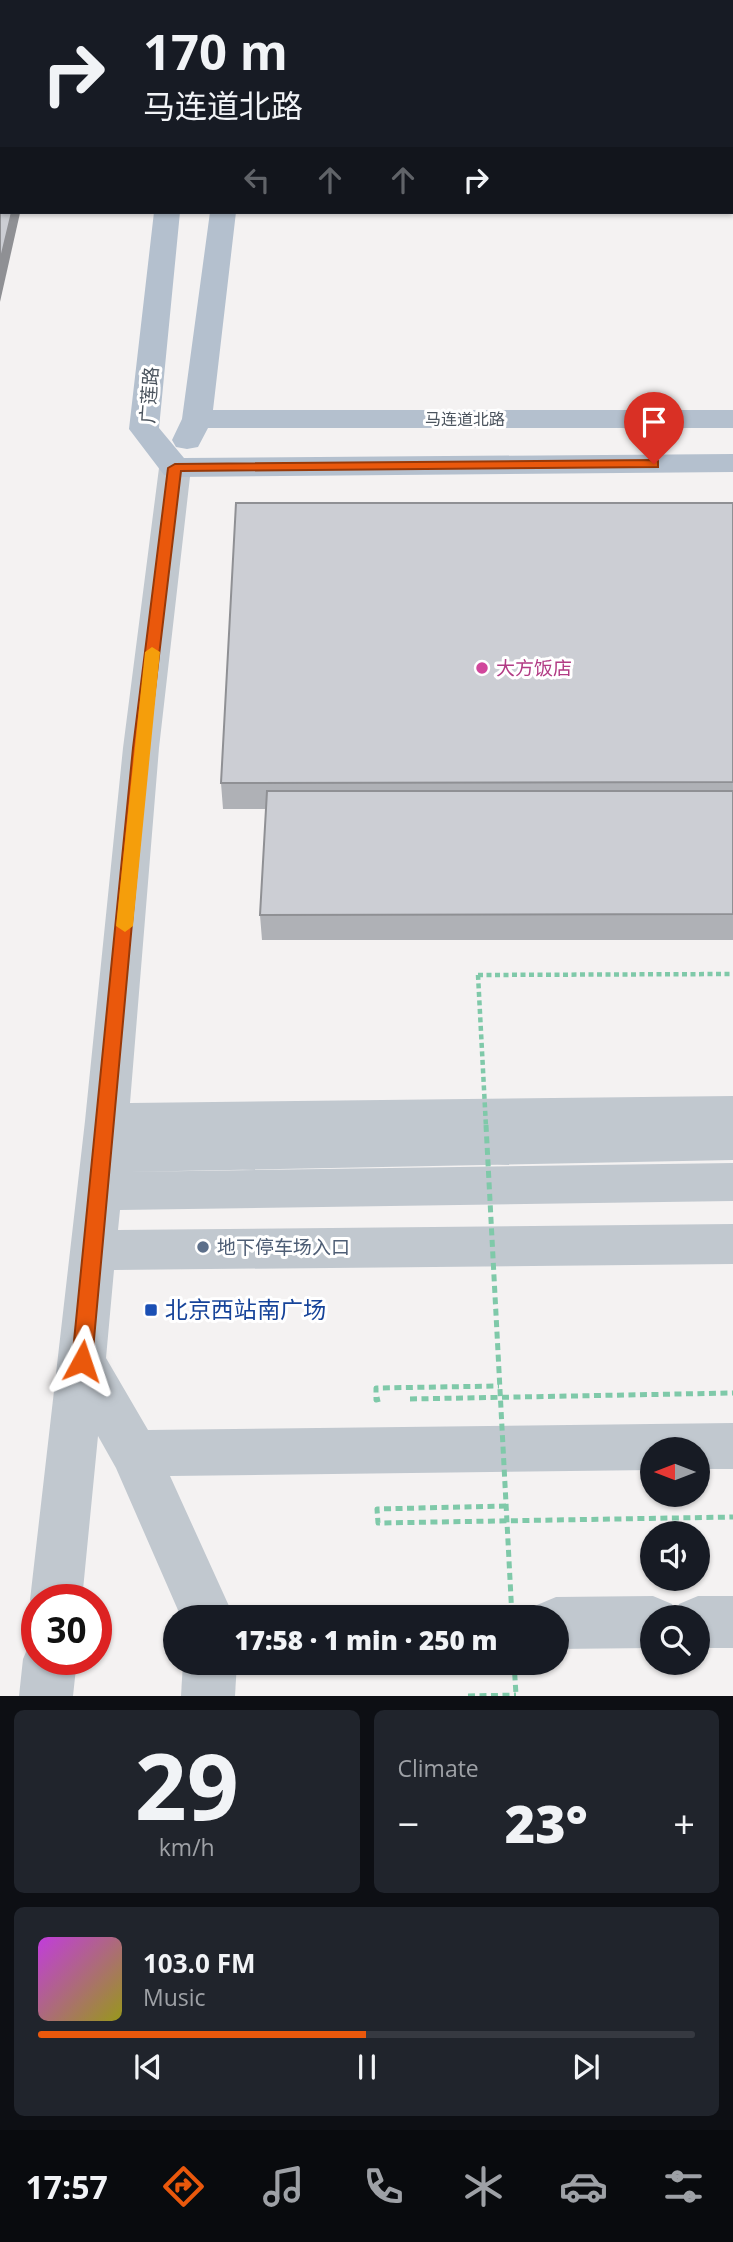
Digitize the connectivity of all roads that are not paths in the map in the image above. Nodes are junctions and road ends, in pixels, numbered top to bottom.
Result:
1 (167, 214) edge
2 (223, 214) edge
3 (197, 419) junction
4 (733, 419) edge
5 (733, 463) edge
6 (175, 468) junction
7 (733, 1115) edge
8 (733, 1142) edge
9 (103, 1156) junction
10 (733, 1182) edge
11 (733, 1244) edge
12 (94, 1250) junction
13 (82, 1361) junction
14 (733, 1446) edge
15 (134, 1453) junction
16 (58, 1584) edge
17 (203, 1605) edge
18 (640, 1622) edge
19 (710, 1622) edge
20 (733, 1622) edge
21 (569, 1623) edge
22 (48, 1675) edge
23 (209, 1675) edge
24 (46, 1696) edge
25 (208, 1696) edge

1 - 6 main road, 广莲路
2 - 3 main road
3 - 4 main road, 马连道北路
3 - 6 main road
5 - 6 main road
6 - 9 street
7 - 9 street
8 - 9 street
9 - 10 street
9 - 12 street
11 - 12 street
12 - 13 street
13 - 15 street
13 - 16 street
14 - 15 street
15 - 17 street
18 - 21 street
19 - 20 street
22 - 24 street
23 - 25 street

